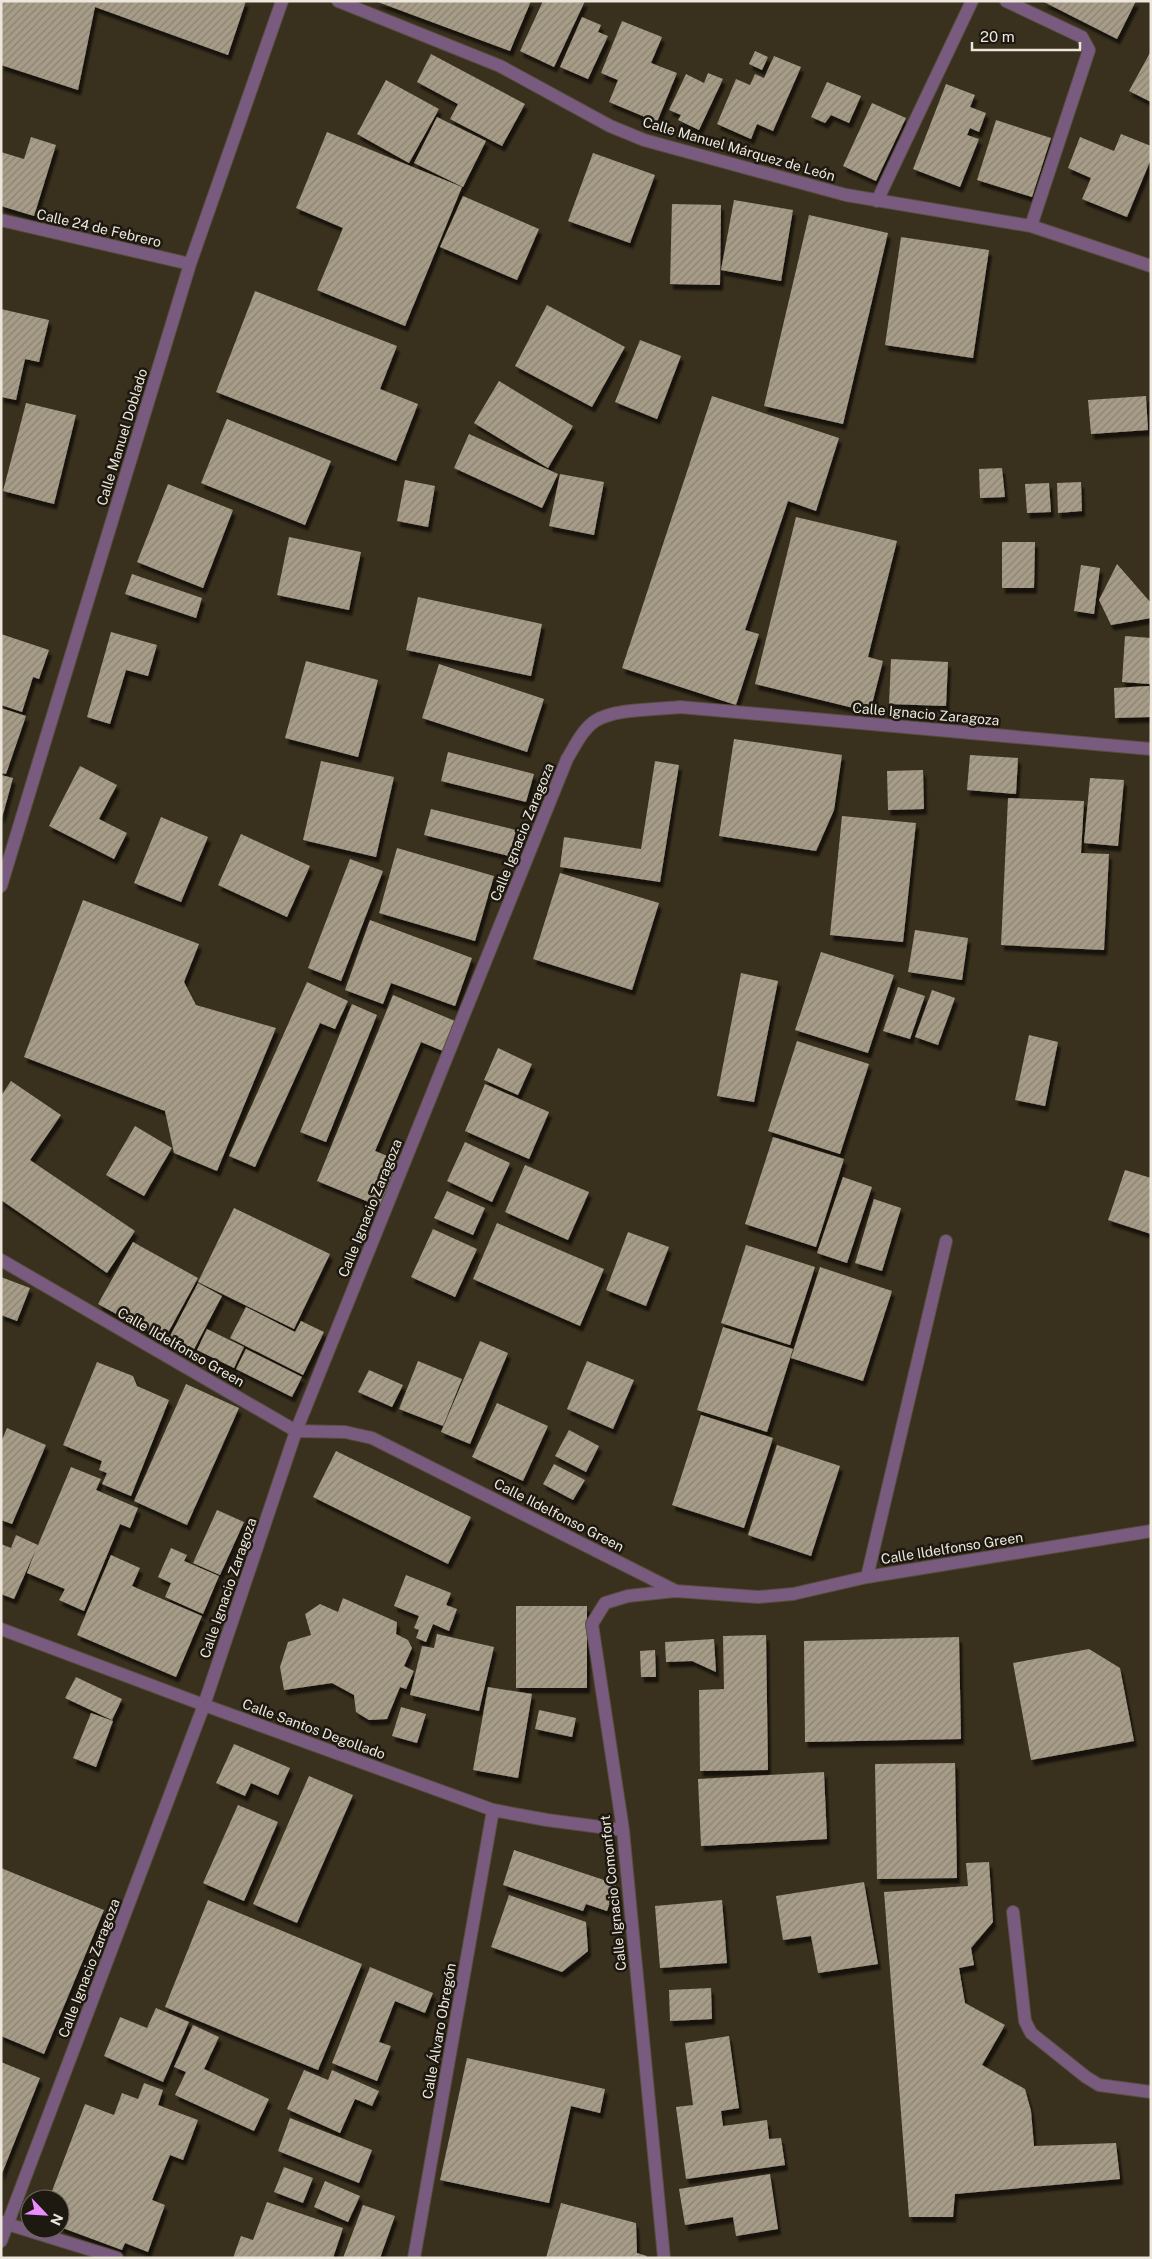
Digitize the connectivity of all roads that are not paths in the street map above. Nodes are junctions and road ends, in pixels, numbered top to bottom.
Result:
1 (282, 1) edge
2 (338, 1) edge
3 (972, 1) edge
4 (1006, 1) edge
5 (877, 201) junction
6 (1, 220) edge
7 (1031, 226) junction
8 (190, 264) junction
9 (1151, 266) edge
10 (1151, 749) edge
11 (1, 886) edge
12 (946, 1241) dead end
13 (1, 1260) edge
14 (296, 1431) junction
15 (1151, 1531) edge
16 (867, 1577) junction
17 (676, 1590) junction
18 (1, 1629) edge
19 (204, 1705) junction
20 (493, 1810) junction
21 (623, 1830) junction
22 (1012, 1912) dead end
23 (1151, 2092) edge
24 (4, 2224) edge
25 (1, 2241) edge
26 (117, 2258) edge
27 (414, 2258) edge
28 (664, 2258) edge

1 - 8 street, Calle Manuel Doblado
2 - 5 street, Calle Manuel Márquez de León
3 - 5 street
4 - 7 street
5 - 7 street, Calle Manuel Márquez de León
6 - 8 street, Calle 24 de Febrero
7 - 9 street, Calle Manuel Márquez de León
8 - 11 street, Calle Manuel Doblado
10 - 14 street, Calle Ignacio Zaragoza
12 - 16 street
13 - 14 street, Calle Ildelfonso Green
14 - 17 street, Calle Ildelfonso Green
14 - 19 street, Calle Ignacio Zaragoza
15 - 16 street, Calle Ildelfonso Green
16 - 17 street, Calle Ildelfonso Green
17 - 21 street, Calle Ignacio Comonfort
18 - 19 street, Calle Santos Degollado
19 - 20 street, Calle Santos Degollado
19 - 24 street, Calle Ignacio Zaragoza
20 - 21 street, Calle Santos Degollado
20 - 27 street, Calle Álvaro Obregón
21 - 28 street, Calle Ignacio Comonfort
22 - 23 street
24 - 25 street, Calle Ignacio Zaragoza
24 - 26 street

